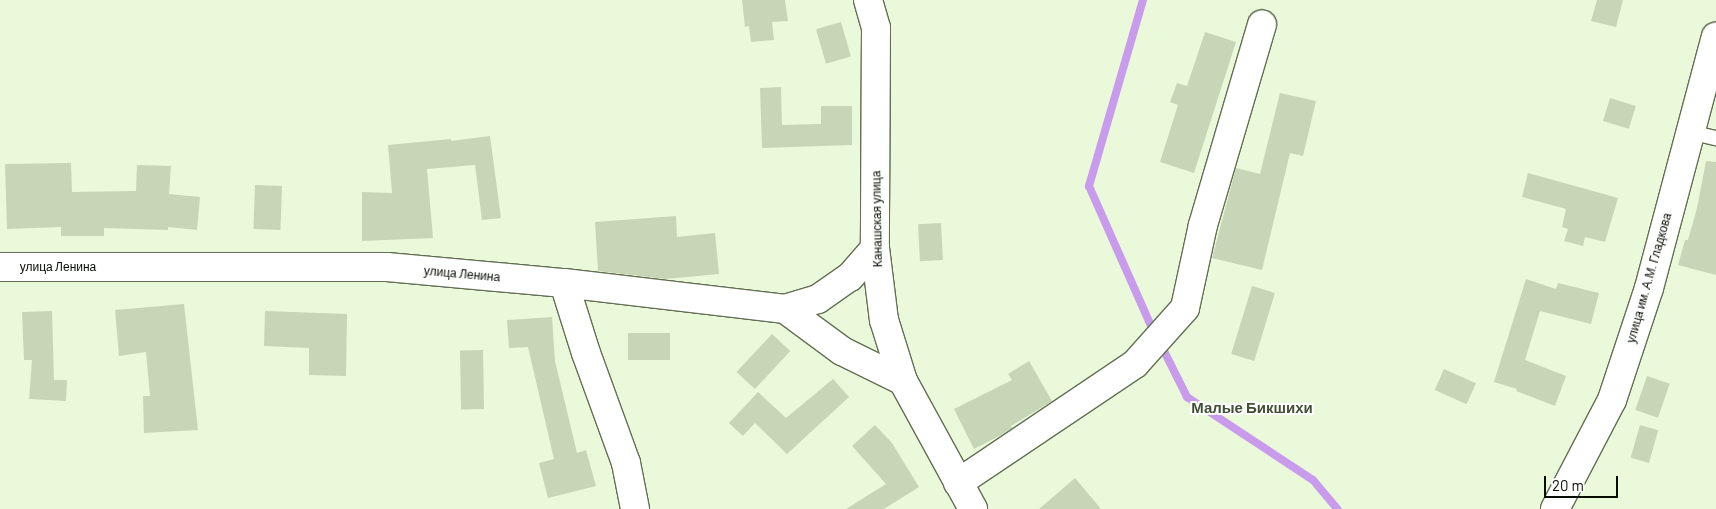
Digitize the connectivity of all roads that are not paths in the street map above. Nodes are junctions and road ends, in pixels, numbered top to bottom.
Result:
1 (868, 0) edge
2 (1262, 24) dead end
3 (1716, 37) edge
4 (1689, 132) junction
5 (1716, 138) edge
6 (875, 248) junction
7 (0, 267) edge
8 (564, 283) junction
9 (785, 309) junction
10 (903, 381) junction
11 (958, 483) junction
12 (635, 509) edge
13 (972, 509) edge
14 (1555, 509) edge

1 - 6 street, Канашская улица
2 - 11 street
3 - 4 street, улица им. А.М. Гладкова
4 - 5 lane
4 - 14 street, улица им. А.М. Гладкова
6 - 9 street
6 - 10 street, Канашская улица
7 - 8 street, улица Ленина
8 - 9 street, улица Ленина
8 - 12 street
9 - 10 street, улица Ленина
10 - 11 street, Канашская улица
11 - 13 street, Канашская улица

